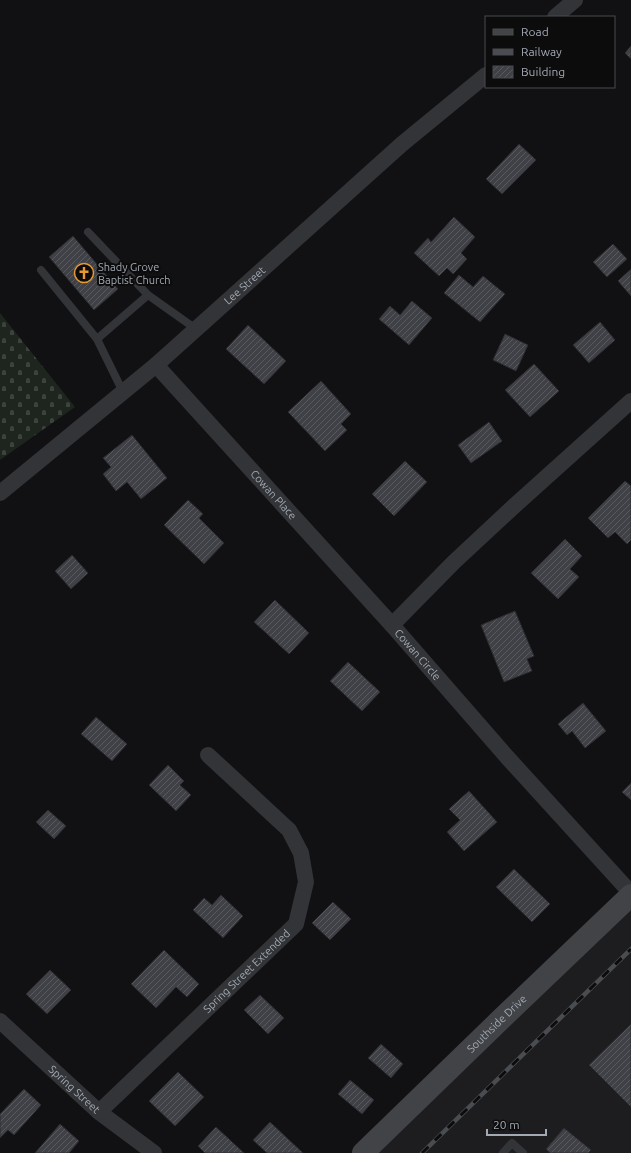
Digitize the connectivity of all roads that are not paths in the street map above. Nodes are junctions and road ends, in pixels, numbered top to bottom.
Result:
1 (575, 0) edge
2 (556, 16) edge
3 (485, 76) edge
4 (88, 232) dead end
5 (41, 270) dead end
6 (148, 295) junction
7 (196, 329) junction
8 (97, 339) junction
9 (156, 365) junction
10 (123, 392) junction
11 (631, 401) edge
12 (0, 493) edge
13 (392, 625) junction
14 (208, 755) dead end
15 (631, 894) edge
16 (0, 1021) edge
17 (99, 1112) junction
18 (154, 1153) edge
19 (363, 1153) edge
20 (503, 1153) edge
21 (523, 1153) edge

1 - 2 street
3 - 7 street, Lee Street
4 - 6 lane
5 - 8 lane
6 - 7 lane
6 - 8 lane
7 - 9 street, Lee Street
8 - 10 lane
9 - 10 street, Lee Street
9 - 13 street, Cowan Place
10 - 12 street, Lee Street
11 - 13 street, Cowan Circle
13 - 15 street, Cowan Circle
14 - 17 street, Spring Street Extended
15 - 19 street, Southside Drive
16 - 17 street, Spring Street
17 - 18 street, Spring Street
20 - 21 lane

